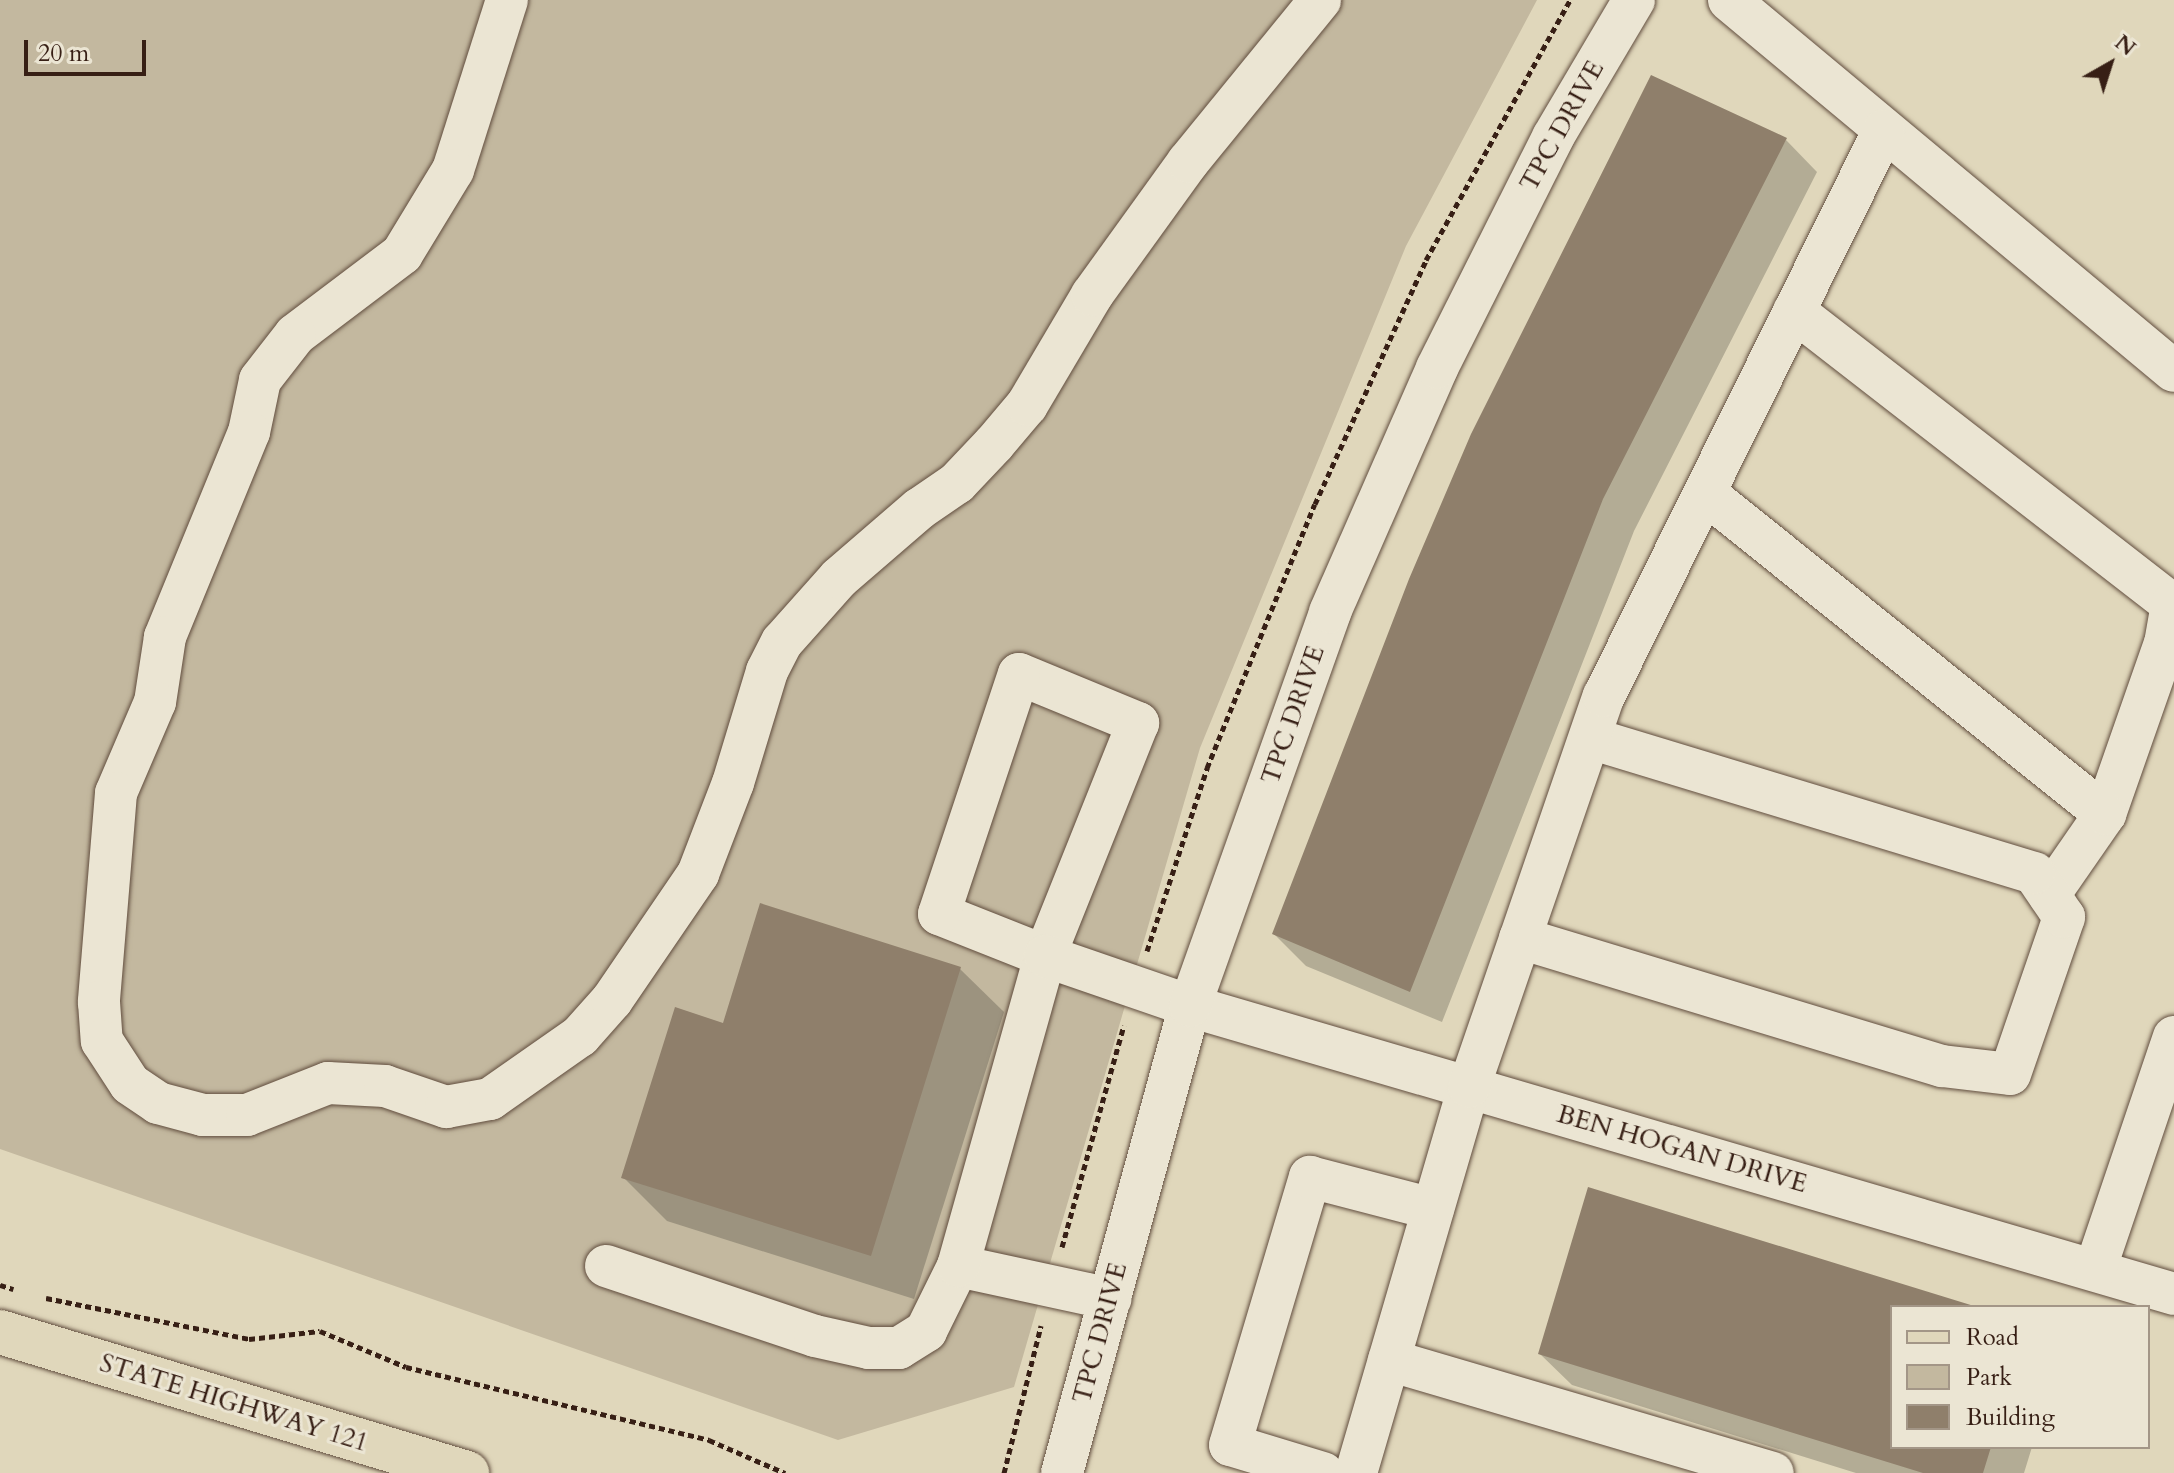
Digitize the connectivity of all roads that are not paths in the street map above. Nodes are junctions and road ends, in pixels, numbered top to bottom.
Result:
1 (507, 0) edge
2 (1320, 0) edge
3 (1634, 0) edge
4 (1729, 0) edge
5 (1884, 130) junction
6 (1794, 311) junction
7 (2174, 371) edge
8 (1705, 493) junction
9 (1590, 738) junction
10 (2105, 814) junction
11 (2049, 895) junction
12 (1520, 938) junction
13 (1045, 956) junction
14 (1190, 1006) junction
15 (2174, 1037) edge
16 (1469, 1087) junction
17 (2160, 1123) edge
18 (1433, 1209) junction
19 (606, 1266) dead end
20 (958, 1266) junction
21 (2095, 1270) junction
22 (2174, 1294) edge
23 (1110, 1299) junction
24 (0, 1332) edge
25 (1389, 1360) junction
26 (467, 1473) edge
27 (1062, 1473) edge
28 (1323, 1473) edge
29 (1356, 1473) edge
30 (1773, 1473) edge

1 - 2 street
3 - 14 street, TPC DRIVE
4 - 5 street
5 - 6 street
5 - 7 street
6 - 8 street
6 - 10 street
8 - 9 street
8 - 10 street
9 - 11 street
9 - 12 street
10 - 11 street
11 - 12 street
12 - 16 street
13 - 13 street, BEN HOGAN DRIVE
13 - 14 street, BEN HOGAN DRIVE
13 - 20 street
14 - 16 street, BEN HOGAN DRIVE
14 - 23 street, TPC DRIVE
15 - 17 street
16 - 18 street
16 - 21 street, BEN HOGAN DRIVE
17 - 21 street
18 - 25 street
18 - 28 street
19 - 20 street
20 - 23 street
21 - 22 street, BEN HOGAN DRIVE
23 - 27 street, TPC DRIVE
24 - 26 main road, STATE HIGHWAY 121
25 - 29 street
25 - 30 street

